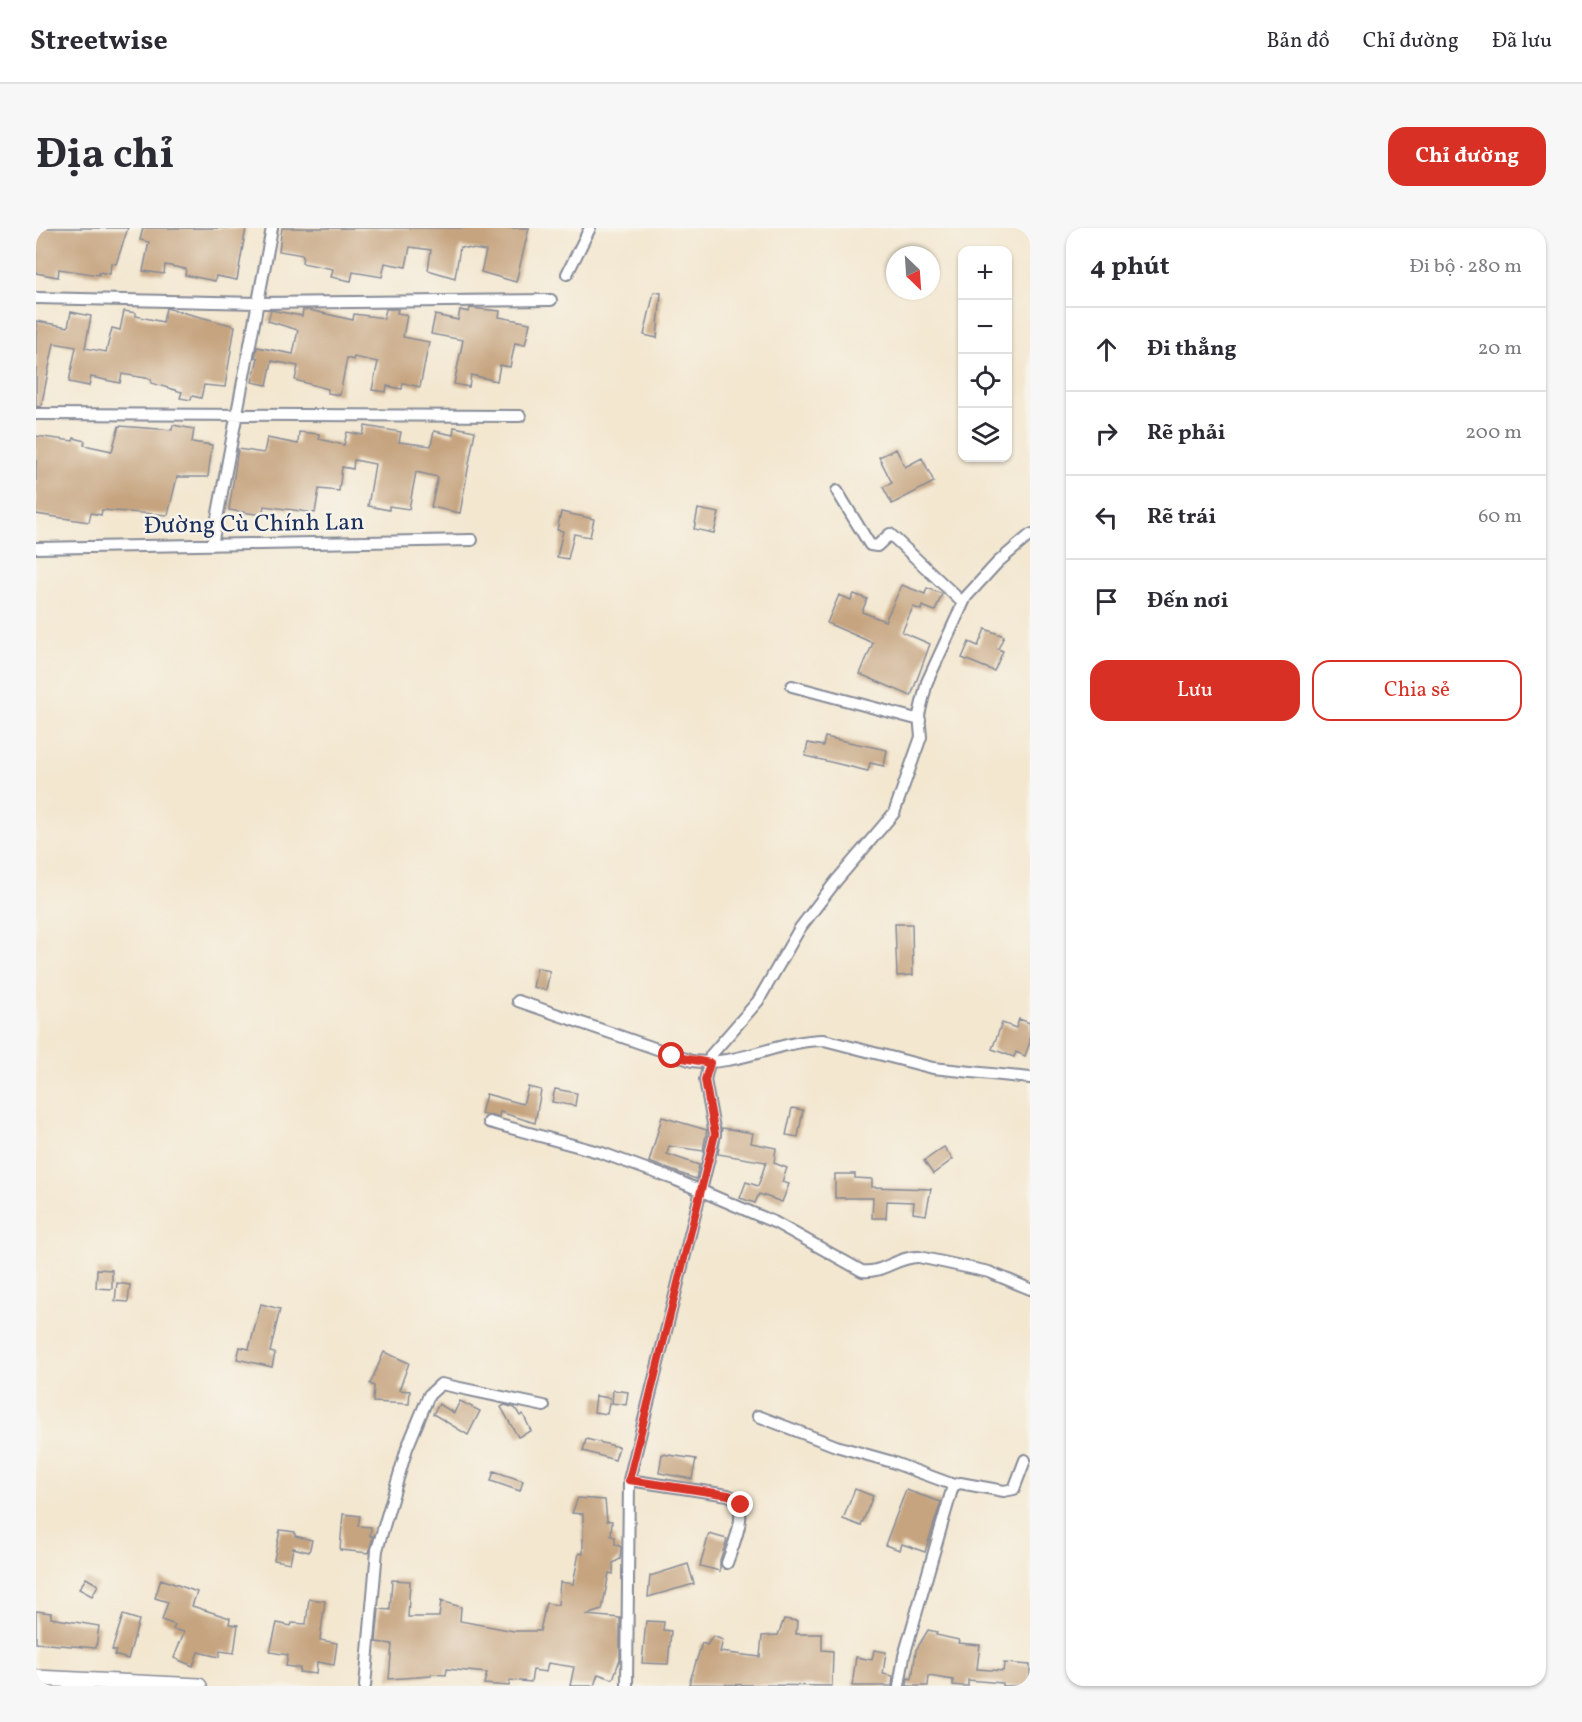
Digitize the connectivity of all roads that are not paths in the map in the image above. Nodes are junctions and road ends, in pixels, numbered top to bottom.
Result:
1 (272, 228) edge
2 (590, 228) edge
3 (567, 274) dead end
4 (36, 298) edge
5 (551, 300) dead end
6 (258, 303) junction
7 (36, 414) edge
8 (237, 415) junction
9 (520, 416) dead end
10 (837, 491) dead end
11 (1030, 535) edge
12 (472, 540) dead end
13 (212, 545) junction
14 (36, 548) edge
15 (963, 603) junction
16 (792, 686) dead end
17 (920, 720) junction
18 (518, 1001) dead end
19 (710, 1063) junction
20 (1030, 1078) edge
21 (489, 1122) dead end
22 (702, 1192) junction
23 (1030, 1289) edge
24 (544, 1406) dead end
25 (758, 1416) dead end
26 (1025, 1460) dead end
27 (629, 1480) junction
28 (954, 1485) junction
29 (727, 1563) dead end
30 (36, 1678) edge
31 (199, 1686) edge
32 (365, 1686) edge
33 (627, 1686) edge
34 (898, 1686) edge

1 - 6 street
2 - 3 street
4 - 6 street
5 - 6 street
6 - 8 street
7 - 8 street
8 - 9 street
8 - 13 street
10 - 15 street
11 - 15 street
12 - 13 street, Đường Cù Chính Lan
13 - 14 street, Đường Cù Chính Lan
15 - 17 street
16 - 17 street
17 - 19 street
18 - 19 street
19 - 20 street
19 - 22 street
21 - 22 street
22 - 23 street
22 - 27 street
24 - 32 street
25 - 28 street
26 - 28 street
27 - 29 street
27 - 33 street
28 - 34 street
30 - 31 main road

